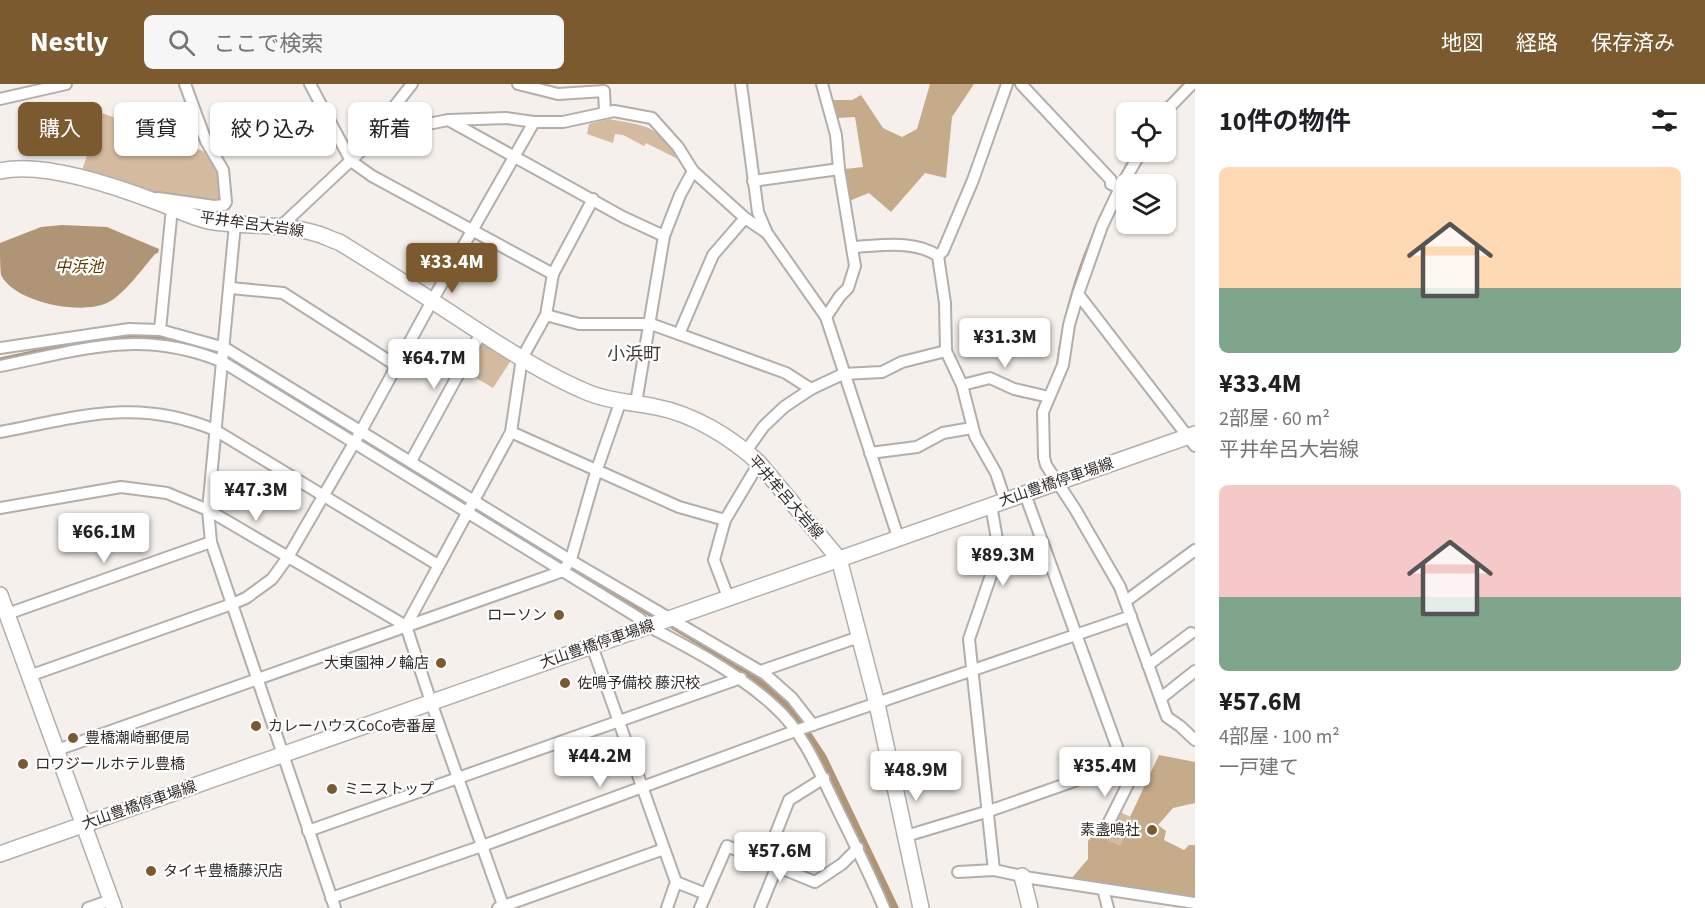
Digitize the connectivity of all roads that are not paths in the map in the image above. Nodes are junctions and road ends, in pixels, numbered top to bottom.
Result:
1 (66, 84) edge
2 (185, 84) edge
3 (310, 84) edge
4 (412, 84) edge
5 (518, 84) edge
6 (741, 84) edge
7 (822, 84) edge
8 (1007, 84) edge
9 (1022, 84) edge
10 (1192, 84) edge
11 (0, 99) edge
12 (398, 102) edge
13 (1175, 102) edge
14 (605, 112) junction
15 (448, 120) junction
16 (534, 122) junction
17 (432, 123) edge
18 (356, 156) edge
19 (515, 156) junction
20 (351, 161) junction
21 (1133, 162) edge
22 (839, 169) junction
23 (0, 171) edge
24 (693, 171) junction
25 (753, 180) junction
26 (1115, 186) junction
27 (593, 199) junction
28 (155, 201) junction
29 (172, 208) junction
30 (745, 218) junction
31 (236, 224) junction
32 (280, 227) junction
33 (474, 230) junction
34 (767, 233) junction
35 (664, 236) junction
36 (852, 247) junction
37 (938, 256) junction
38 (553, 274) junction
39 (231, 288) junction
40 (1078, 294) junction
41 (432, 301) junction
42 (546, 315) junction
43 (826, 317) junction
44 (651, 324) junction
45 (160, 330) junction
46 (481, 333) junction
47 (679, 333) junction
48 (0, 348) edge
49 (225, 348) junction
50 (946, 351) junction
51 (522, 358) junction
52 (223, 362) junction
53 (0, 366) edge
54 (397, 366) junction
55 (843, 374) junction
56 (962, 385) junction
57 (811, 389) junction
58 (1049, 397) junction
59 (620, 403) junction
60 (636, 404) junction
61 (972, 428) junction
62 (215, 430) junction
63 (361, 431) junction
64 (0, 432) edge
65 (511, 432) junction
66 (1193, 439) edge
67 (354, 443) junction
68 (746, 451) junction
69 (870, 453) junction
70 (411, 461) junction
71 (759, 462) junction
72 (596, 472) junction
73 (1057, 482) junction
74 (1026, 494) junction
75 (324, 496) junction
76 (474, 501) junction
77 (998, 502) junction
78 (0, 508) edge
79 (208, 510) junction
80 (467, 513) junction
81 (725, 520) junction
82 (898, 537) junction
83 (211, 542) junction
84 (1195, 550) edge
85 (288, 557) junction
86 (839, 559) junction
87 (571, 560) junction
88 (438, 565) junction
89 (563, 571) junction
90 (0, 595) edge
91 (728, 597) junction
92 (1126, 601) junction
93 (232, 604) junction
94 (7, 614) junction
95 (1131, 616) junction
96 (670, 618) junction
97 (651, 625) junction
98 (406, 626) junction
99 (1191, 633) dead end
100 (1078, 635) junction
101 (859, 637) junction
102 (592, 646) junction
103 (1148, 665) junction
104 (761, 671) junction
105 (972, 671) junction
106 (1195, 671) edge
107 (29, 676) junction
108 (741, 678) junction
109 (257, 681) junction
110 (1161, 698) junction
111 (431, 702) junction
112 (877, 704) junction
113 (620, 722) junction
114 (813, 725) junction
115 (795, 731) junction
116 (1195, 740) edge
117 (57, 750) junction
118 (282, 755) junction
119 (1107, 768) junction
120 (824, 778) junction
121 (458, 779) junction
122 (643, 788) junction
123 (989, 811) junction
124 (84, 825) junction
125 (1107, 826) dead end
126 (308, 831) junction
127 (906, 836) junction
128 (482, 846) junction
129 (858, 848) junction
130 (664, 849) junction
131 (0, 854) edge
132 (765, 861) junction
133 (777, 866) junction
134 (994, 870) junction
135 (958, 872) dead end
136 (1022, 876) junction
137 (676, 882) junction
138 (1103, 889) junction
139 (706, 894) junction
140 (333, 903) edge
141 (1195, 903) edge
142 (113, 904) edge
143 (502, 907) edge
144 (88, 908) edge
145 (667, 908) edge
146 (700, 908) edge
147 (760, 908) edge
148 (884, 908) edge
149 (921, 908) edge
150 (1030, 908) edge
151 (1107, 908) edge

1 - 11 street
2 - 28 street
3 - 20 street
4 - 12 street
5 - 14 street
6 - 25 street
7 - 22 street
8 - 37 street
9 - 26 street
10 - 13 street
14 - 16 street
14 - 24 street
15 - 16 street
15 - 17 street
15 - 19 street
16 - 19 street
18 - 20 street
19 - 27 street
19 - 33 street
20 - 32 street
20 - 33 street
21 - 26 street
22 - 25 street
22 - 36 street
23 - 28 main road, 平井牟呂大岩線
24 - 30 street
24 - 35 street
25 - 34 street
26 - 40 street
27 - 35 street
27 - 38 street
28 - 29 main road, 平井牟呂大岩線
29 - 31 main road, 平井牟呂大岩線
29 - 45 street
30 - 34 street
30 - 47 street
31 - 32 main road, 平井牟呂大岩線
31 - 39 street
32 - 41 main road, 平井牟呂大岩線
33 - 38 street
33 - 41 street
34 - 43 street
35 - 44 street
36 - 37 street
36 - 43 street
37 - 50 street
38 - 42 street
39 - 49 street
39 - 54 street
40 - 58 street
40 - 66 street
41 - 46 main road, 平井牟呂大岩線
41 - 54 street
42 - 44 street
42 - 51 street
43 - 55 street
44 - 47 street
44 - 60 street
45 - 48 street
45 - 49 street
46 - 51 main road, 平井牟呂大岩線
46 - 70 street
47 - 57 street
49 - 52 street
49 - 63 street
50 - 55 street
50 - 56 street
51 - 59 main road, 平井牟呂大岩線
51 - 65 street
52 - 53 street
52 - 62 street
52 - 67 street
54 - 63 street
55 - 57 street
55 - 69 street
56 - 58 street
56 - 61 street
57 - 68 street
58 - 73 street
59 - 60 main road, 平井牟呂大岩線
59 - 72 street
60 - 68 main road, 平井牟呂大岩線
61 - 69 street
61 - 77 street
62 - 64 street
62 - 75 street
62 - 79 street
63 - 67 street
63 - 70 street
65 - 72 street
65 - 76 street
66 - 73 main road, 大山豊橋停車場線
67 - 75 street
67 - 80 street
68 - 71 main road, 平井牟呂大岩線
69 - 82 street
70 - 76 street
71 - 81 street
71 - 86 main road, 平井牟呂大岩線
72 - 81 street
72 - 87 street
73 - 74 main road, 大山豊橋停車場線
73 - 92 street
74 - 77 main road, 大山豊橋停車場線
74 - 100 street
75 - 85 street
75 - 88 street
76 - 80 street
76 - 87 street
77 - 82 main road, 大山豊橋停車場線
77 - 105 street
78 - 79 street
79 - 83 street
79 - 85 street
80 - 88 street
80 - 89 street
81 - 91 street
82 - 86 main road, 大山豊橋停車場線
83 - 93 street
83 - 94 street
84 - 92 street
85 - 93 street
85 - 98 street
86 - 91 main road, 大山豊橋停車場線
86 - 101 main road, 平井牟呂大岩線
87 - 89 street
87 - 96 street
88 - 98 street
89 - 97 street
89 - 98 street
90 - 94 main road
91 - 96 main road, 大山豊橋停車場線
92 - 95 street
93 - 107 street
93 - 109 street
94 - 107 main road
95 - 100 street
95 - 103 street
96 - 97 main road, 大山豊橋停車場線
96 - 104 street
97 - 102 main road, 大山豊橋停車場線
97 - 108 street
98 - 109 street
98 - 111 street
99 - 103 street
100 - 105 street
100 - 119 street
101 - 104 street
101 - 112 main road, 平井牟呂大岩線
102 - 111 main road, 大山豊橋停車場線
102 - 113 street
103 - 110 street
104 - 114 street
105 - 112 street
105 - 123 street
106 - 110 street
107 - 117 main road
108 - 113 street
108 - 115 street
109 - 117 street
109 - 118 street
110 - 116 street
111 - 118 main road, 大山豊橋停車場線
111 - 121 street
112 - 114 street
112 - 127 main road, 平井牟呂大岩線
113 - 121 street
113 - 122 street
114 - 115 street
115 - 120 street
115 - 122 street
117 - 124 main road
118 - 124 main road, 大山豊橋停車場線
118 - 126 street
119 - 123 street
119 - 125 street
120 - 129 street
120 - 132 street
121 - 126 street
121 - 128 street
122 - 128 street
122 - 130 street
123 - 127 street
123 - 134 street
124 - 131 main road, 大山豊橋停車場線
124 - 142 main road
126 - 140 street
127 - 149 main road, 平井牟呂大岩線
128 - 140 street
128 - 143 street
129 - 133 street
129 - 148 street
130 - 137 street
130 - 143 street
132 - 133 street
132 - 139 street
133 - 147 street
134 - 135 street
134 - 136 street
136 - 138 street
136 - 150 main road
137 - 139 street
137 - 145 street
138 - 141 street
138 - 151 street
139 - 146 street
142 - 144 street

